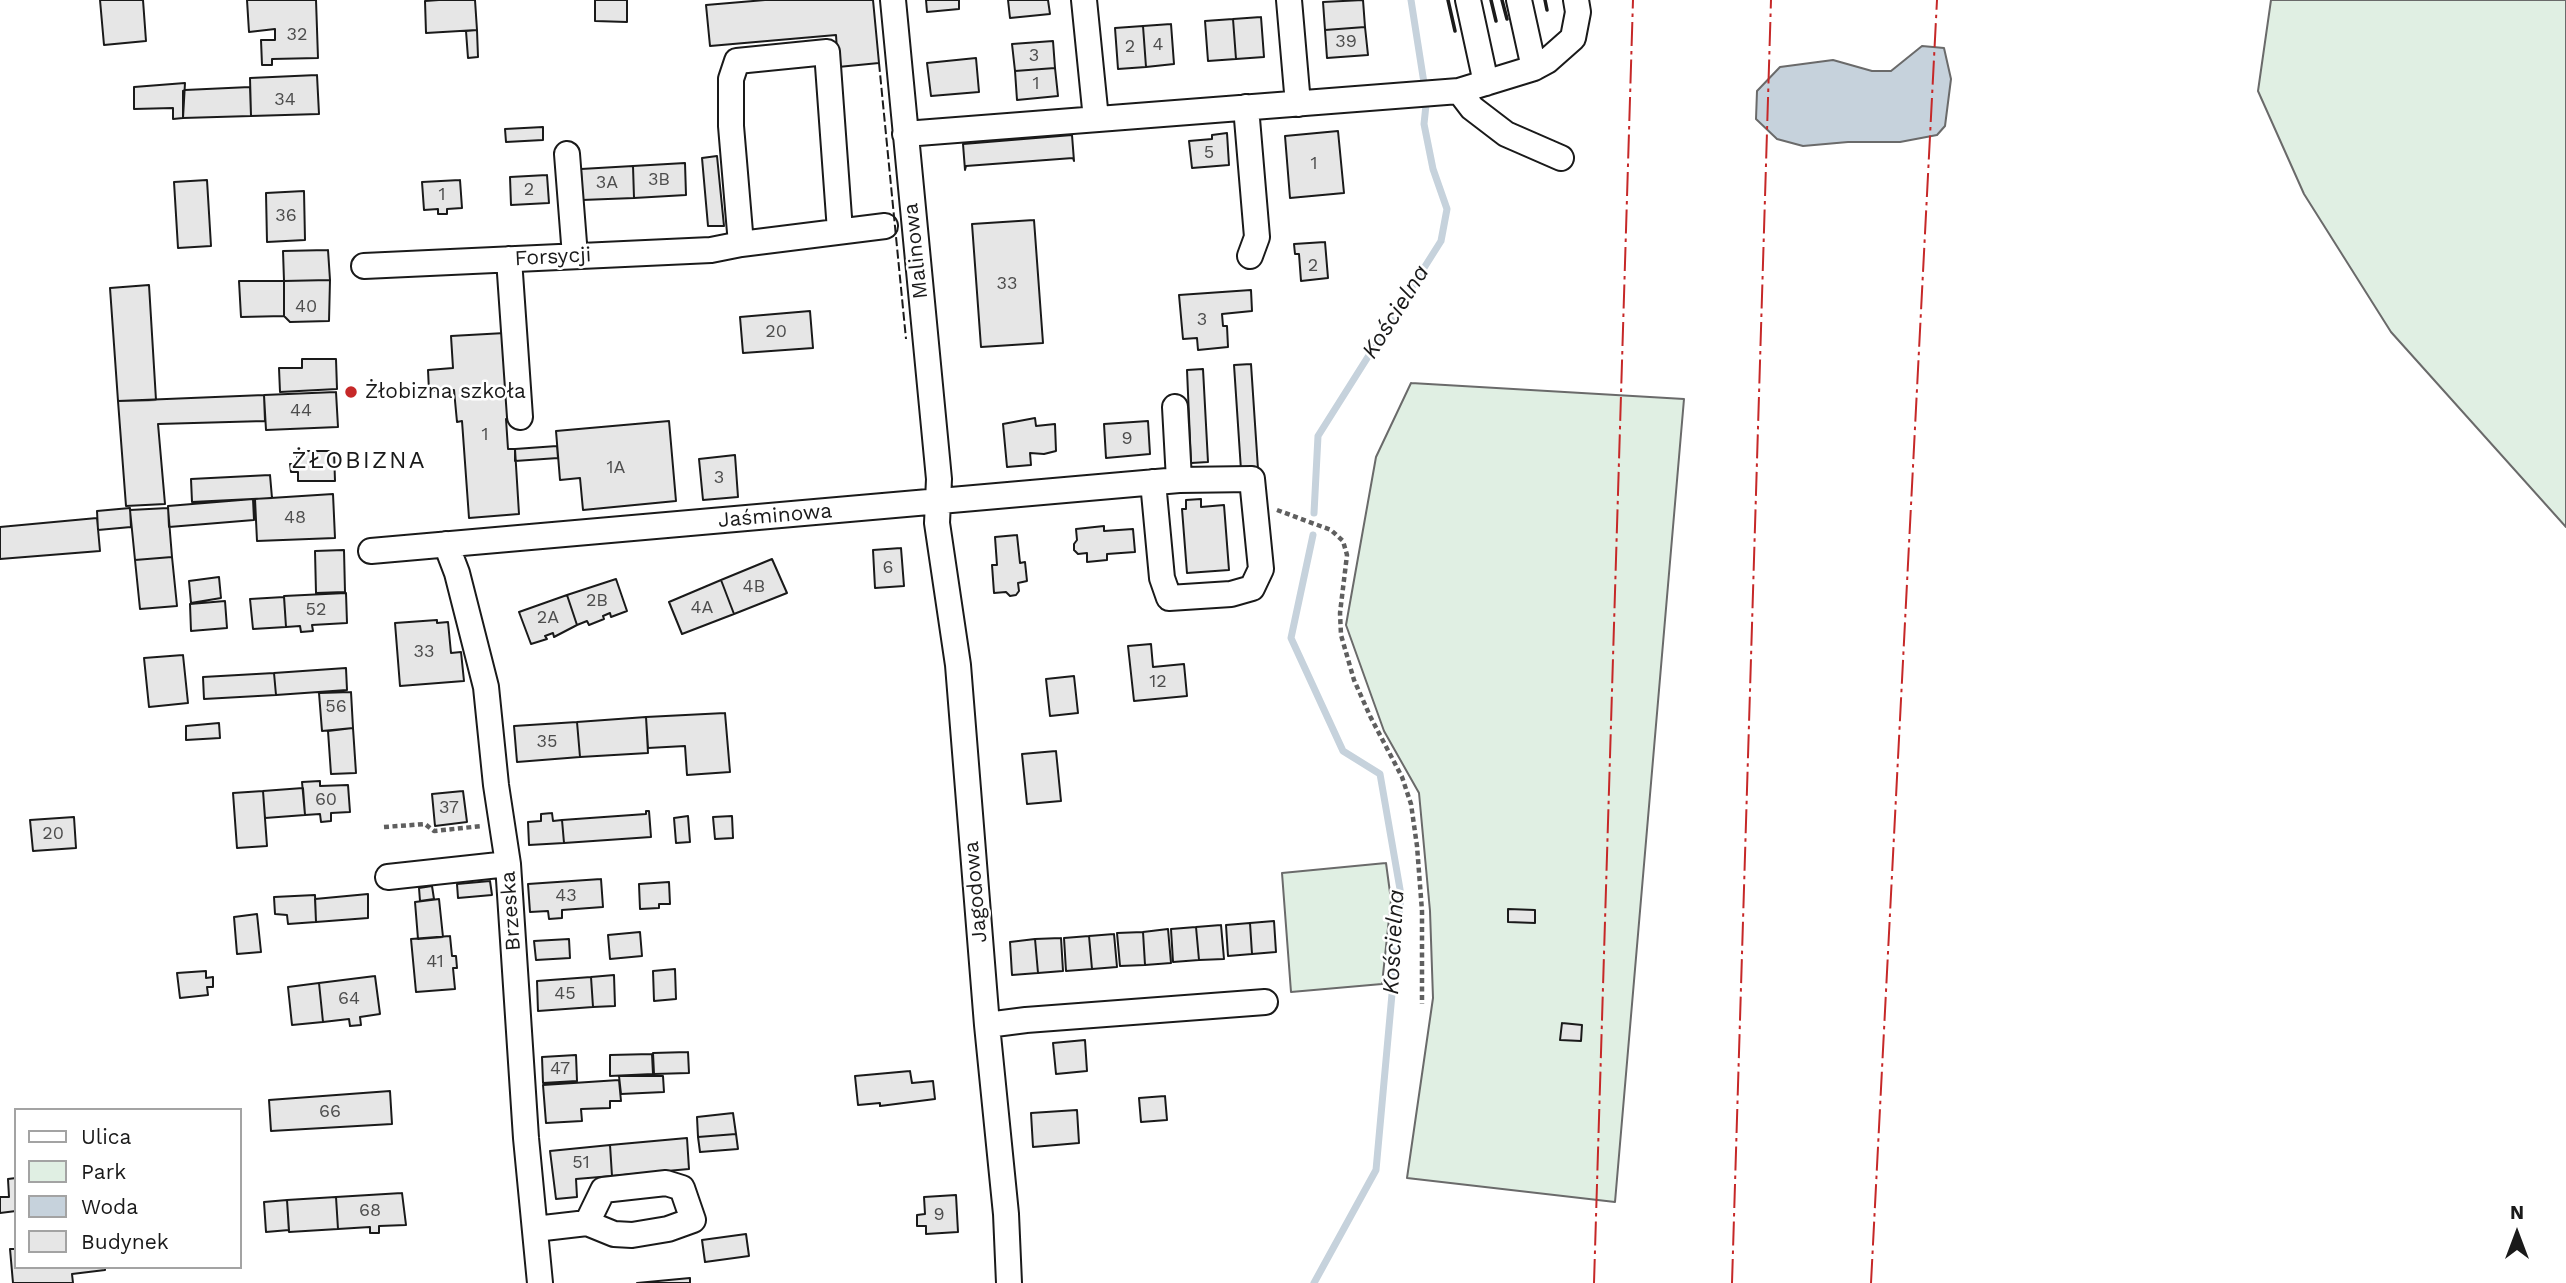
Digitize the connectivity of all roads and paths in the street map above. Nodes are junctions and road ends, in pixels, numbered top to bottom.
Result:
1 (893, 0) edge
2 (1084, 0) edge
3 (1289, 0) edge
4 (1468, 0) edge
5 (1519, 0) edge
6 (1576, 0) edge
7 (1534, 68) junction
8 (1486, 83) junction
9 (1459, 91) junction
10 (1298, 104) junction
11 (1246, 107) junction
12 (1096, 119) junction
13 (905, 134) junction
14 (567, 153) dead end
15 (1561, 158) dead end
16 (885, 226) dead end
17 (840, 231) junction
18 (741, 244) junction
19 (575, 256) junction
20 (1250, 256) dead end
21 (509, 258) junction
22 (364, 266) dead end
23 (1175, 407) dead end
24 (520, 417) dead end
25 (1179, 480) junction
26 (1153, 482) junction
27 (1254, 499) junction
28 (938, 502) junction
29 (446, 544) junction
30 (371, 551) dead end
31 (501, 823) junction
32 (384, 827) dead end
33 (508, 864) junction
34 (388, 877) dead end
35 (1265, 1002) dead end
36 (1422, 1004) dead end
37 (986, 1025) junction
38 (587, 1223) dead end
39 (535, 1229) junction
40 (540, 1283) edge
41 (1009, 1283) edge

1 - 13 street, Malinowa
2 - 12 street
3 - 10 street
4 - 8 street
5 - 7 street
6 - 7 street
7 - 8 street
8 - 9 street
9 - 10 street
9 - 15 street
10 - 11 street
11 - 12 street
11 - 20 street
12 - 13 street
13 - 28 street, Malinowa
14 - 19 street
16 - 17 street, Forsycji
17 - 18 street, Forsycji
17 - 18 street
18 - 19 street, Forsycji
19 - 21 street, Forsycji
21 - 22 street, Forsycji
21 - 24 street
23 - 25 street
25 - 26 street, Jaśminowa
25 - 27 street, Jaśminowa
26 - 27 street
26 - 28 street, Jaśminowa
27 - 36 path
28 - 29 street, Jaśminowa
28 - 37 street, Jagodowa
29 - 30 street, Jaśminowa
29 - 31 street, Brzeska
31 - 32 path
31 - 33 street, Brzeska
33 - 34 street
33 - 39 street, Brzeska
35 - 37 street
37 - 41 street, Jagodowa
38 - 39 street
39 - 40 street, Brzeska

